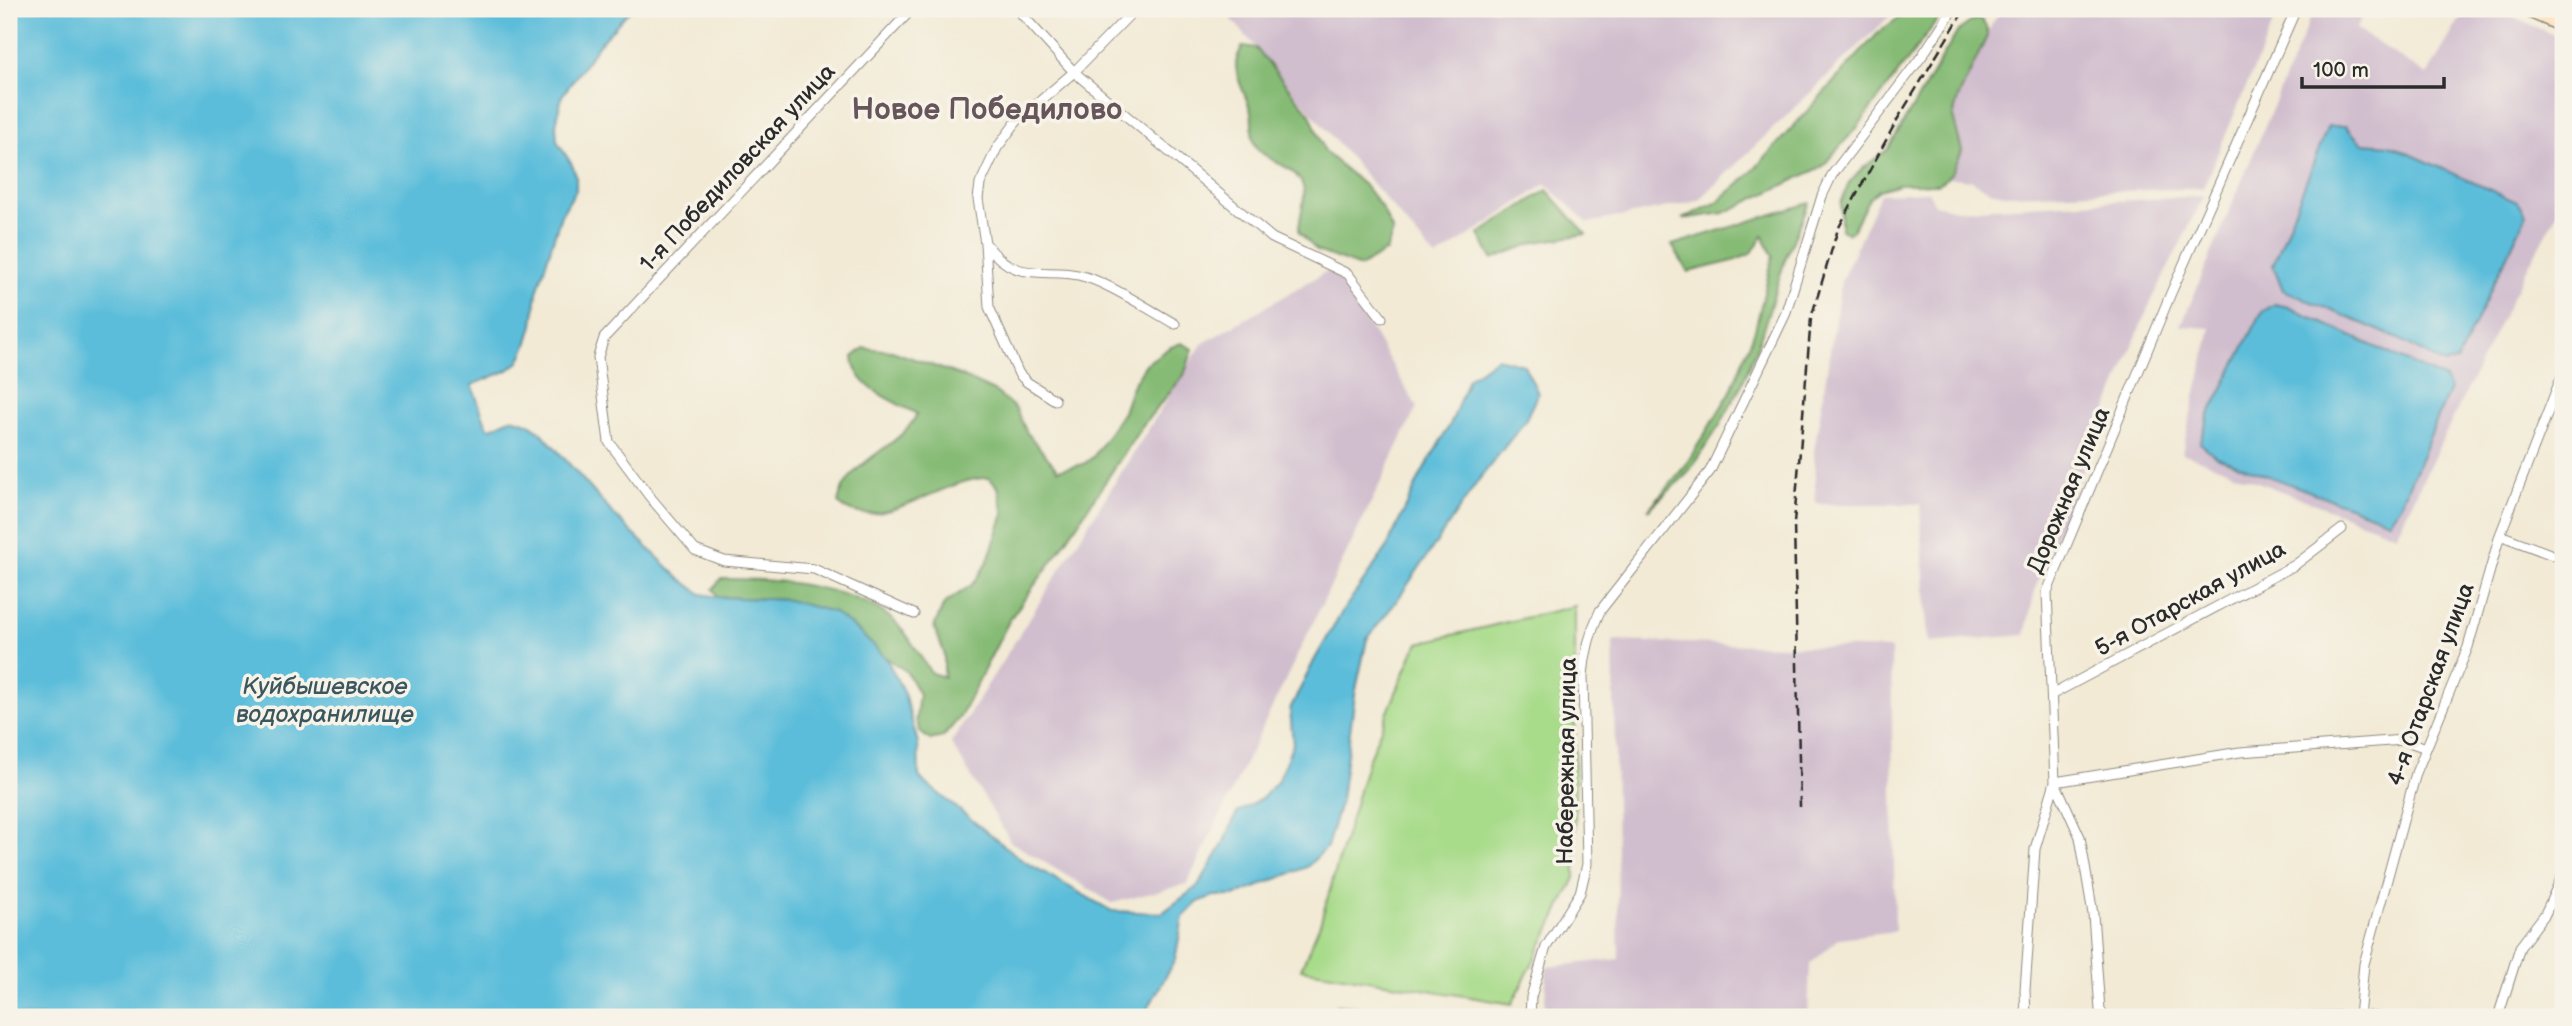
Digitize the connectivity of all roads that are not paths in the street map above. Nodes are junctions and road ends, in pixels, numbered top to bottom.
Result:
1 (912, 9) edge
2 (1017, 9) edge
3 (1135, 9) edge
4 (1953, 9) edge
5 (2296, 9) edge
6 (2524, 9) edge
7 (2563, 26) edge
8 (1073, 72) junction
9 (985, 243) junction
10 (1382, 318) dead end
11 (1175, 324) dead end
12 (2563, 373) edge
13 (1055, 400) dead end
14 (2342, 529) dead end
15 (2500, 535) junction
16 (2563, 559) edge
17 (914, 614) dead end
18 (2053, 694) junction
19 (2426, 748) junction
20 (2055, 782) junction
21 (2563, 874) edge
22 (2359, 1016) edge
23 (1530, 1017) edge
24 (2026, 1017) edge
25 (2105, 1017) edge
26 (2275, 1017) edge
27 (2378, 1017) edge
28 (2498, 1017) edge

1 - 17 street, 1-я Победиловская улица
2 - 8 street
3 - 8 street
4 - 23 street, Набережная улица
5 - 18 street, Дорожная улица
6 - 7 street
8 - 9 street
8 - 10 street
9 - 11 street
9 - 13 street
12 - 15 street, 4-я Отарская улица
14 - 18 street, 5-я Отарская улица
15 - 16 street
15 - 19 street, 4-я Отарская улица
18 - 20 street, Дорожная улица
19 - 20 street
19 - 22 street, 4-я Отарская улица
20 - 24 street, Дорожная улица
20 - 25 street
21 - 28 street
22 - 26 street
22 - 27 street

